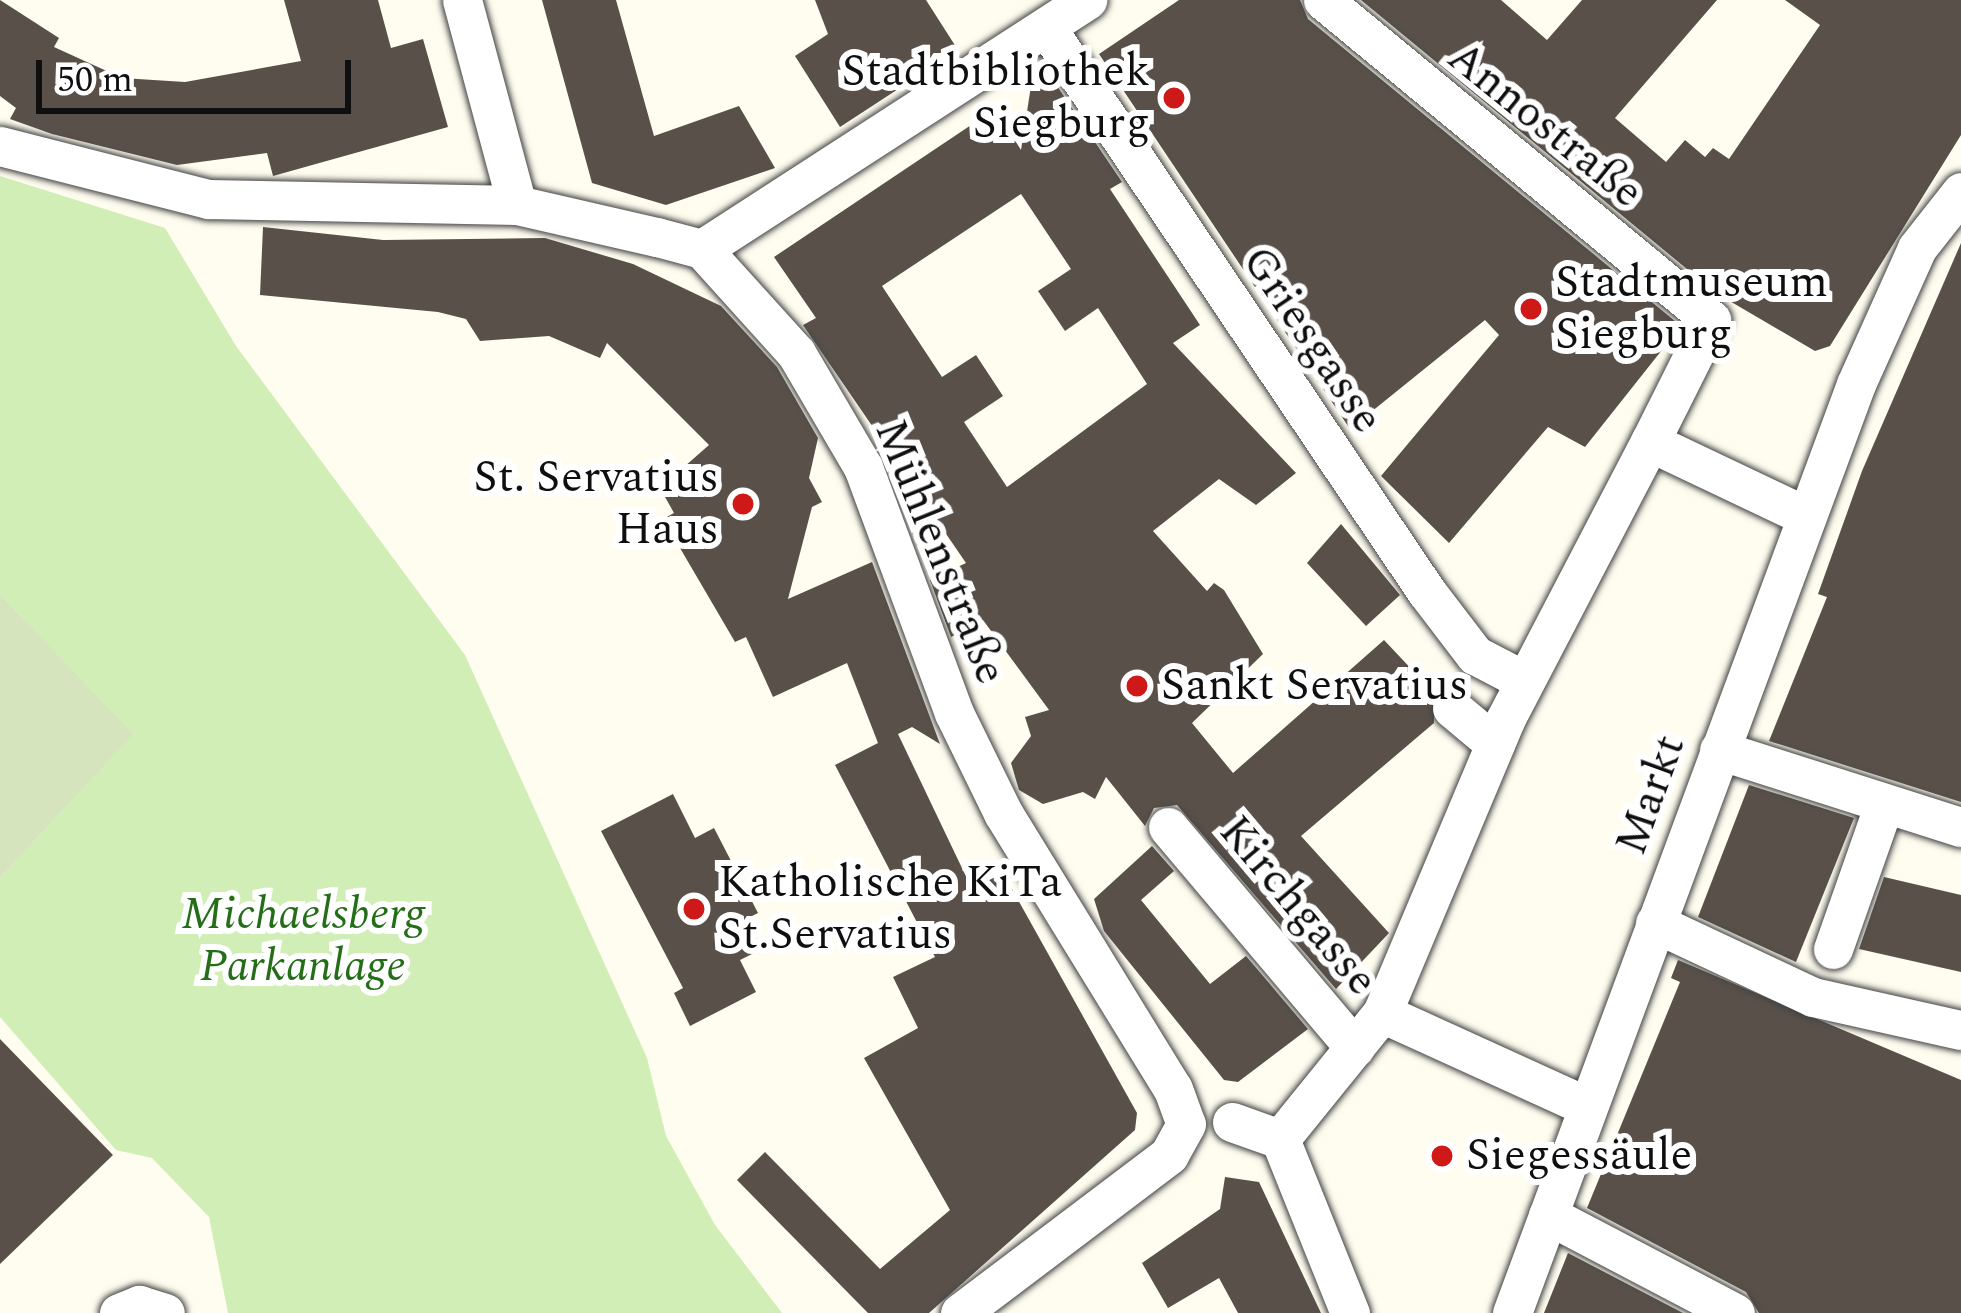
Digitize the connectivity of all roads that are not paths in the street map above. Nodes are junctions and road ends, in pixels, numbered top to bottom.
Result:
1 (462, 0) edge
2 (1088, 0) edge
3 (1323, 0) edge
4 (1046, 27) junction
5 (0, 146) edge
6 (1961, 192) edge
7 (517, 205) junction
8 (702, 249) junction
9 (1650, 442) junction
10 (1805, 516) junction
11 (1525, 681) junction
12 (1452, 709) dead end
13 (1496, 744) junction
14 (1719, 750) junction
15 (1883, 807) junction
16 (1168, 827) dead end
17 (1961, 827) edge
18 (1655, 923) junction
19 (1833, 949) dead end
20 (1382, 1013) junction
21 (1961, 1030) edge
22 (1355, 1048) junction
23 (1588, 1107) junction
24 (1232, 1122) dead end
25 (1280, 1139) junction
26 (1548, 1215) junction
27 (119, 1313) edge
28 (165, 1313) edge
29 (960, 1313) edge
30 (1350, 1313) edge
31 (1512, 1313) edge
32 (1735, 1313) edge

1 - 7 street
2 - 4 street
3 - 9 street, Annostraße
4 - 8 street
4 - 11 street, Griesgasse
5 - 7 street
6 - 10 street, Markt
7 - 8 street
8 - 29 street, Mühlenstraße
9 - 10 street
9 - 11 street
10 - 14 street, Markt
11 - 13 street
12 - 13 street
13 - 20 street
14 - 15 street
14 - 18 street, Markt
15 - 17 street
15 - 19 street
16 - 22 street, Kirchgasse
18 - 21 street
18 - 23 street, Markt
20 - 22 street
20 - 23 street
22 - 25 street
23 - 26 street, Markt
24 - 25 street
25 - 30 street
26 - 31 street, Markt
26 - 32 street
27 - 28 street

